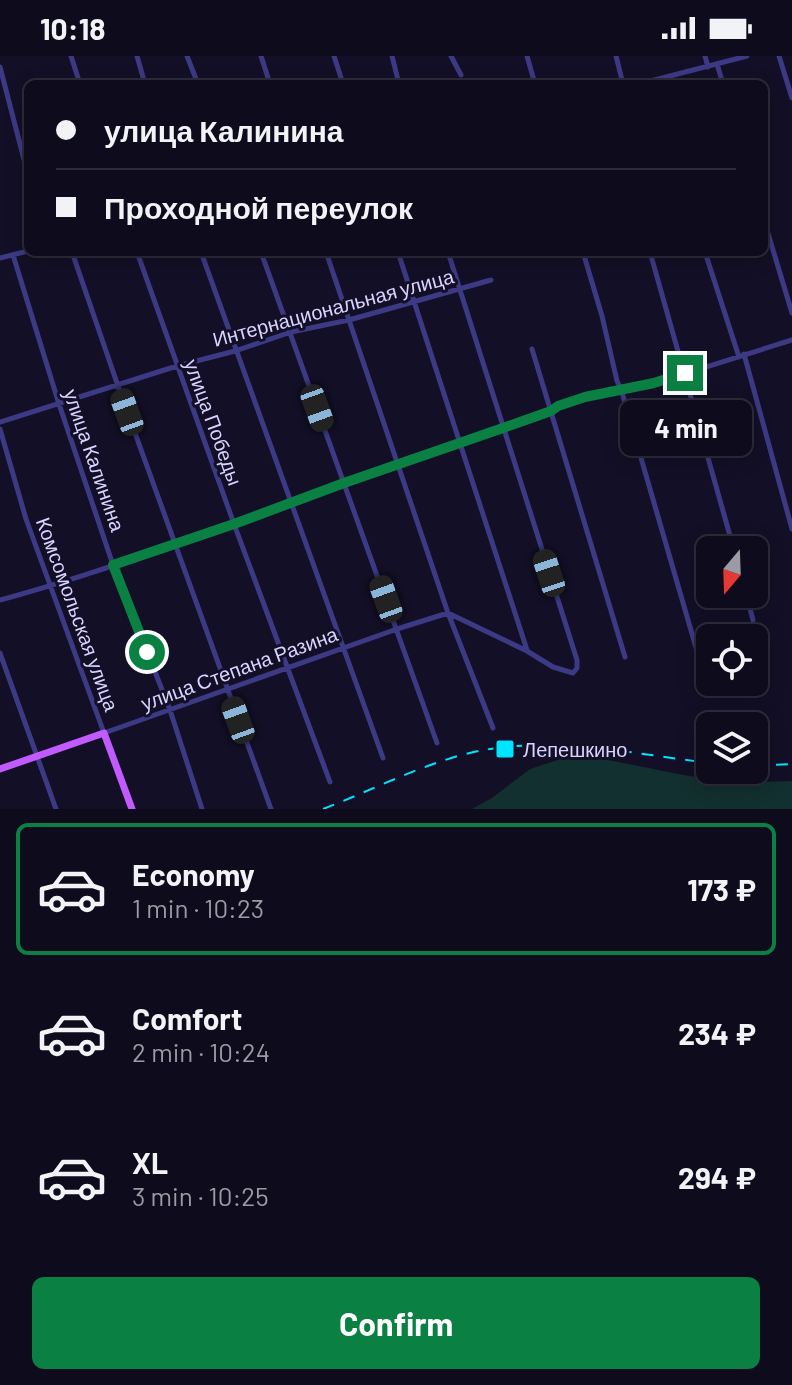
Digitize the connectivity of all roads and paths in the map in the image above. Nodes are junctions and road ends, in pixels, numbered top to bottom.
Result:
1 (71, 56) edge
2 (137, 56) edge
3 (187, 56) edge
4 (261, 56) edge
5 (334, 56) edge
6 (392, 56) edge
7 (451, 56) edge
8 (527, 56) edge
9 (616, 56) edge
10 (705, 56) edge
11 (747, 56) edge
12 (779, 56) edge
13 (717, 64) junction
14 (0, 67) edge
15 (708, 67) junction
16 (461, 75) dead end
17 (79, 80) edge
18 (144, 80) edge
19 (196, 80) edge
20 (269, 80) edge
21 (342, 80) edge
22 (398, 80) edge
23 (534, 80) edge
24 (622, 80) edge
25 (662, 80) edge
26 (722, 80) edge
27 (792, 98) edge
28 (24, 160) edge
29 (768, 233) edge
30 (24, 252) edge
31 (13, 255) junction
32 (73, 256) edge
33 (138, 256) edge
34 (202, 256) edge
35 (262, 256) edge
36 (327, 256) edge
37 (399, 256) edge
38 (449, 256) edge
39 (584, 256) edge
40 (651, 256) edge
41 (706, 256) edge
42 (0, 258) edge
43 (491, 280) dead end
44 (459, 289) junction
45 (414, 303) junction
46 (792, 313) edge
47 (349, 320) junction
48 (291, 332) junction
49 (792, 340) edge
50 (532, 349) dead end
51 (235, 351) junction
52 (741, 356) junction
53 (177, 366) junction
54 (685, 373) junction
55 (118, 386) junction
56 (621, 389) junction
57 (59, 404) junction
58 (551, 411) junction
59 (0, 422) edge
60 (503, 428) junction
61 (0, 429) edge
62 (458, 443) junction
63 (398, 464) junction
64 (344, 483) junction
65 (290, 503) junction
66 (234, 524) junction
67 (792, 529) edge
68 (730, 536) edge
69 (175, 544) junction
70 (113, 565) junction
71 (50, 586) junction
72 (0, 600) edge
73 (750, 608) edge
74 (448, 613) junction
75 (753, 620) dead end
76 (397, 629) junction
77 (342, 648) junction
78 (696, 648) edge
79 (527, 651) junction
80 (0, 653) edge
81 (625, 657) dead end
82 (287, 667) junction
83 (227, 690) junction
84 (170, 710) junction
85 (493, 728) dead end
86 (104, 733) junction
87 (437, 743) dead end
88 (36, 757) junction
89 (383, 758) dead end
90 (0, 769) edge
91 (330, 782) dead end
92 (56, 809) edge
93 (132, 809) edge
94 (202, 809) edge
95 (271, 809) edge

1 - 17 street
2 - 18 street
3 - 19 street
4 - 20 street
5 - 21 street
6 - 22 street
7 - 16 street
8 - 23 street
9 - 24 street
10 - 15 street
11 - 13 street
12 - 27 street
13 - 15 street
13 - 26 street
14 - 28 street
15 - 25 street
29 - 46 street
30 - 31 street
31 - 42 street
31 - 57 street, улица Калинина
32 - 55 street
33 - 53 street, улица Победы
34 - 51 street
35 - 48 street
36 - 47 street
37 - 45 street
38 - 44 street
39 - 56 street
40 - 54 street
41 - 52 street
43 - 44 street, Интернациональная улица
44 - 45 street, Интернациональная улица
44 - 60 street
45 - 47 street, Интернациональная улица
45 - 62 street
47 - 48 street, Интернациональная улица
47 - 63 street
48 - 51 street, Интернациональная улица
48 - 64 street
49 - 52 street
50 - 58 street
51 - 53 street, Интернациональная улица
51 - 65 street
52 - 54 street
52 - 67 street
53 - 55 street, Интернациональная улица
53 - 66 street, улица Победы
54 - 56 street
54 - 68 street
55 - 57 street, Интернациональная улица
55 - 69 street
56 - 58 street
56 - 78 street
57 - 59 street, Интернациональная улица
57 - 70 street, улица Калинина
58 - 60 street
58 - 81 street
60 - 62 street
60 - 79 street
61 - 71 street, Комсомольская улица
62 - 63 street
62 - 79 street
63 - 64 street
63 - 74 street
64 - 65 street
64 - 76 street
65 - 66 street
65 - 77 street
66 - 69 street
66 - 82 street, улица Победы
69 - 70 street
69 - 83 street
70 - 71 street
70 - 84 street, улица Калинина
71 - 72 street
71 - 86 street, Комсомольская улица
73 - 75 street
74 - 76 street, улица Степана Разина
74 - 79 street
74 - 85 street
76 - 77 street, улица Степана Разина
76 - 87 street
77 - 82 street, улица Степана Разина
77 - 89 street
80 - 88 street
82 - 83 street, улица Степана Разина
82 - 91 street, улица Победы
83 - 84 street, улица Степана Разина
83 - 95 street
84 - 86 street, улица Степана Разина
84 - 94 street, улица Калинина
86 - 88 main road, улица Степана Разина
86 - 93 main road, Комсомольская улица
88 - 90 main road, улица Степана Разина
88 - 92 street

